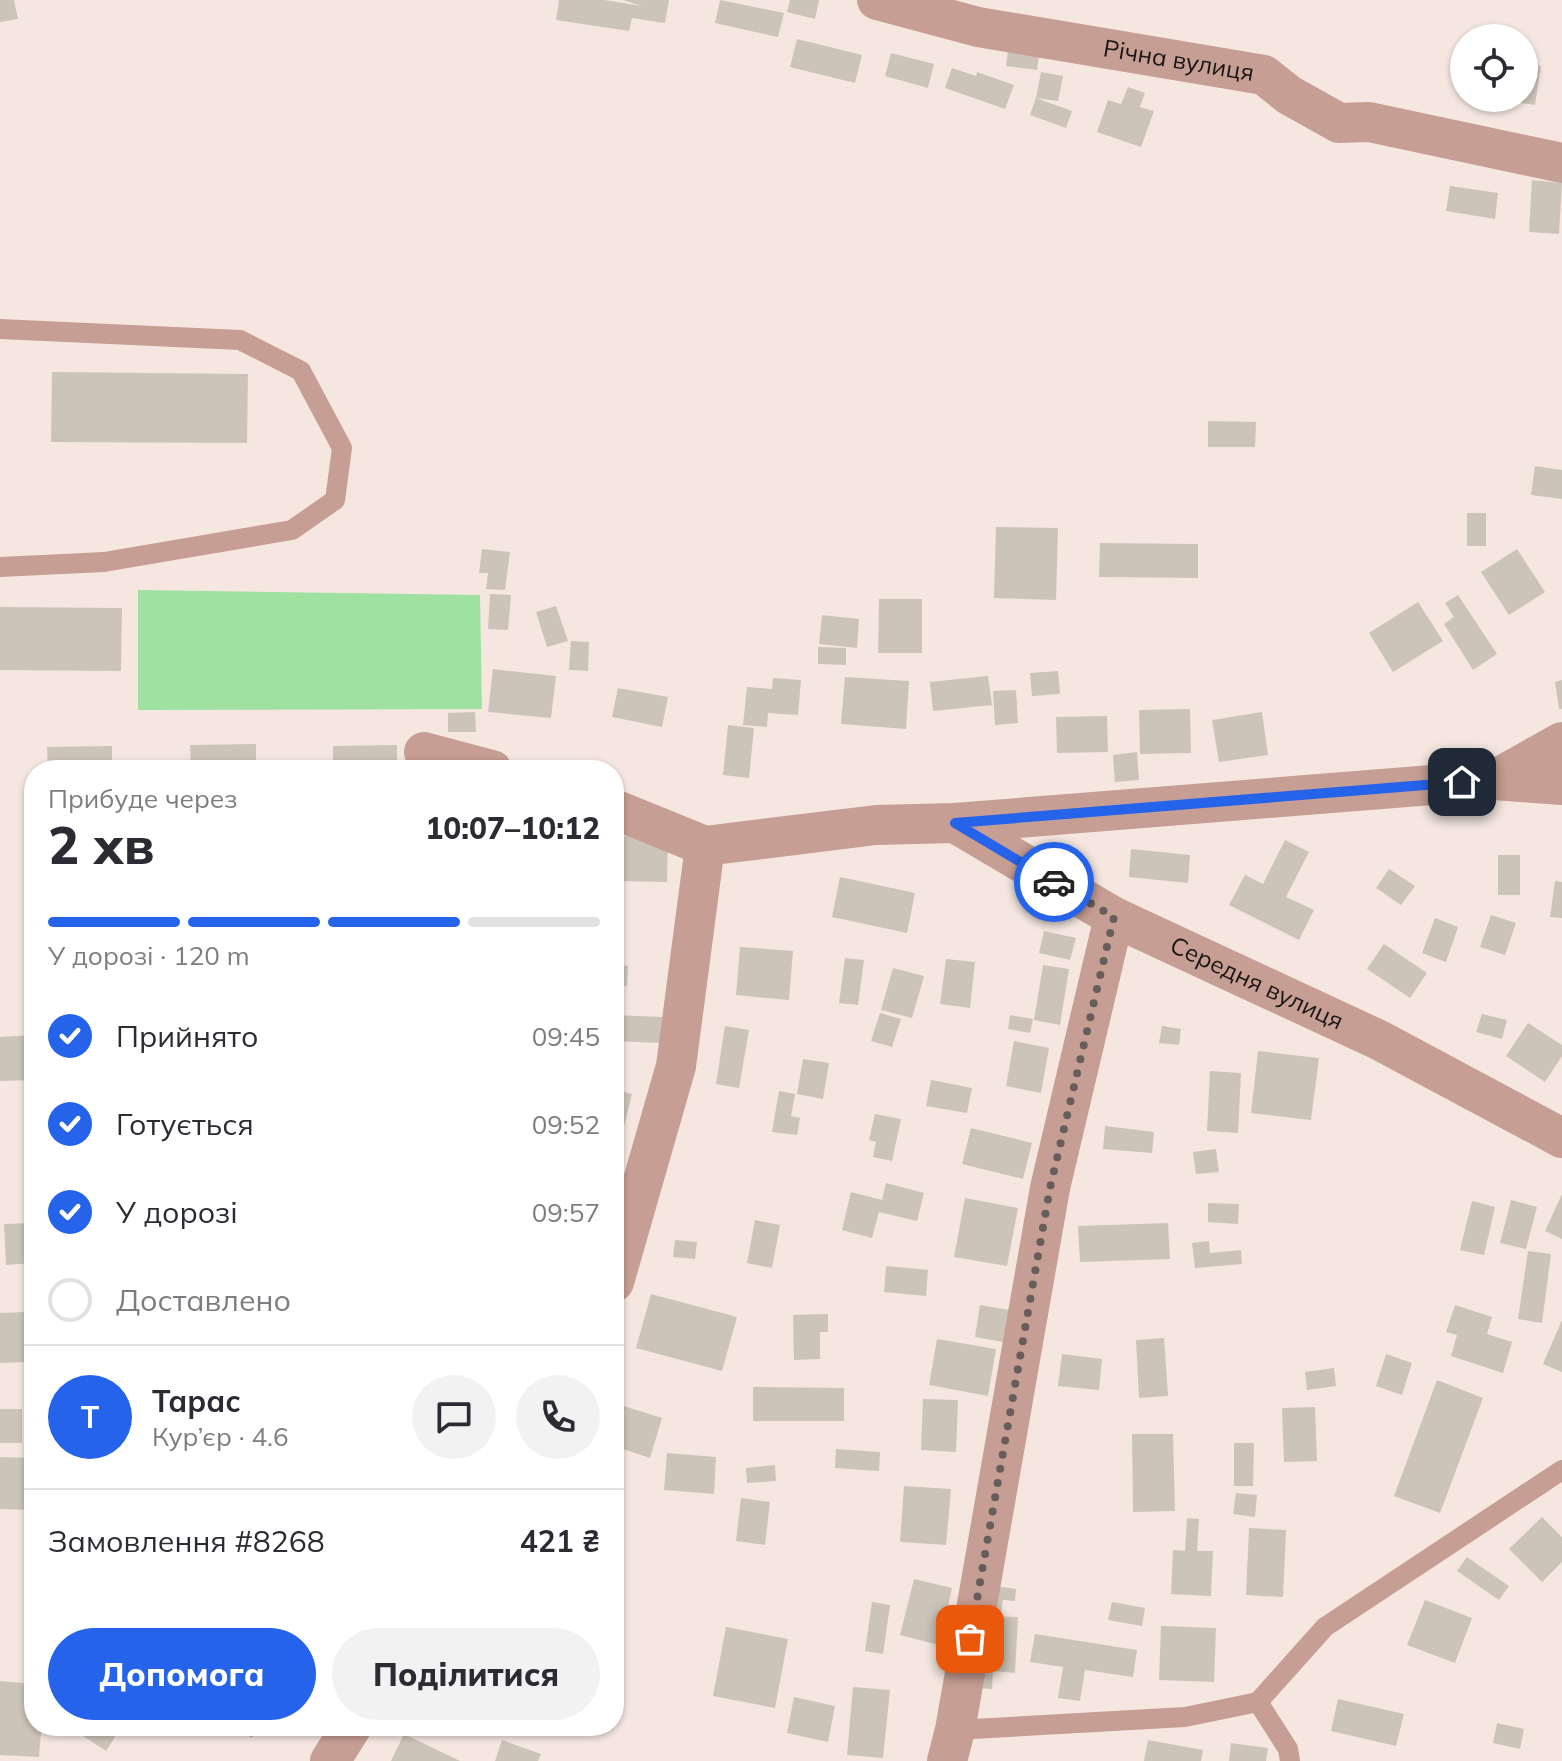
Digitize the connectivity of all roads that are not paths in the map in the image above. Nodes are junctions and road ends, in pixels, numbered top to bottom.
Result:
1 (877, 0) edge
2 (1562, 163) edge
3 (0, 329) edge
4 (0, 567) edge
5 (1562, 742) edge
6 (424, 752) dead end
7 (454, 760) edge
8 (1494, 780) junction
9 (1562, 785) edge
10 (624, 813) edge
11 (955, 823) junction
12 (705, 846) junction
13 (1114, 917) junction
14 (1562, 1138) edge
15 (624, 1247) edge
16 (1562, 1470) edge
17 (1258, 1702) junction
18 (346, 1736) edge
19 (951, 1745) edge
20 (330, 1761) edge
21 (1290, 1761) edge

1 - 2 street, Річна вулиця
3 - 4 lane
5 - 8 street
6 - 7 street
8 - 9 street
8 - 11 street
10 - 12 street
11 - 12 street
11 - 13 street, Середня вулиця
12 - 15 street
13 - 14 street, Середня вулиця
13 - 19 street
16 - 17 lane
17 - 19 lane
17 - 21 lane
18 - 20 street

